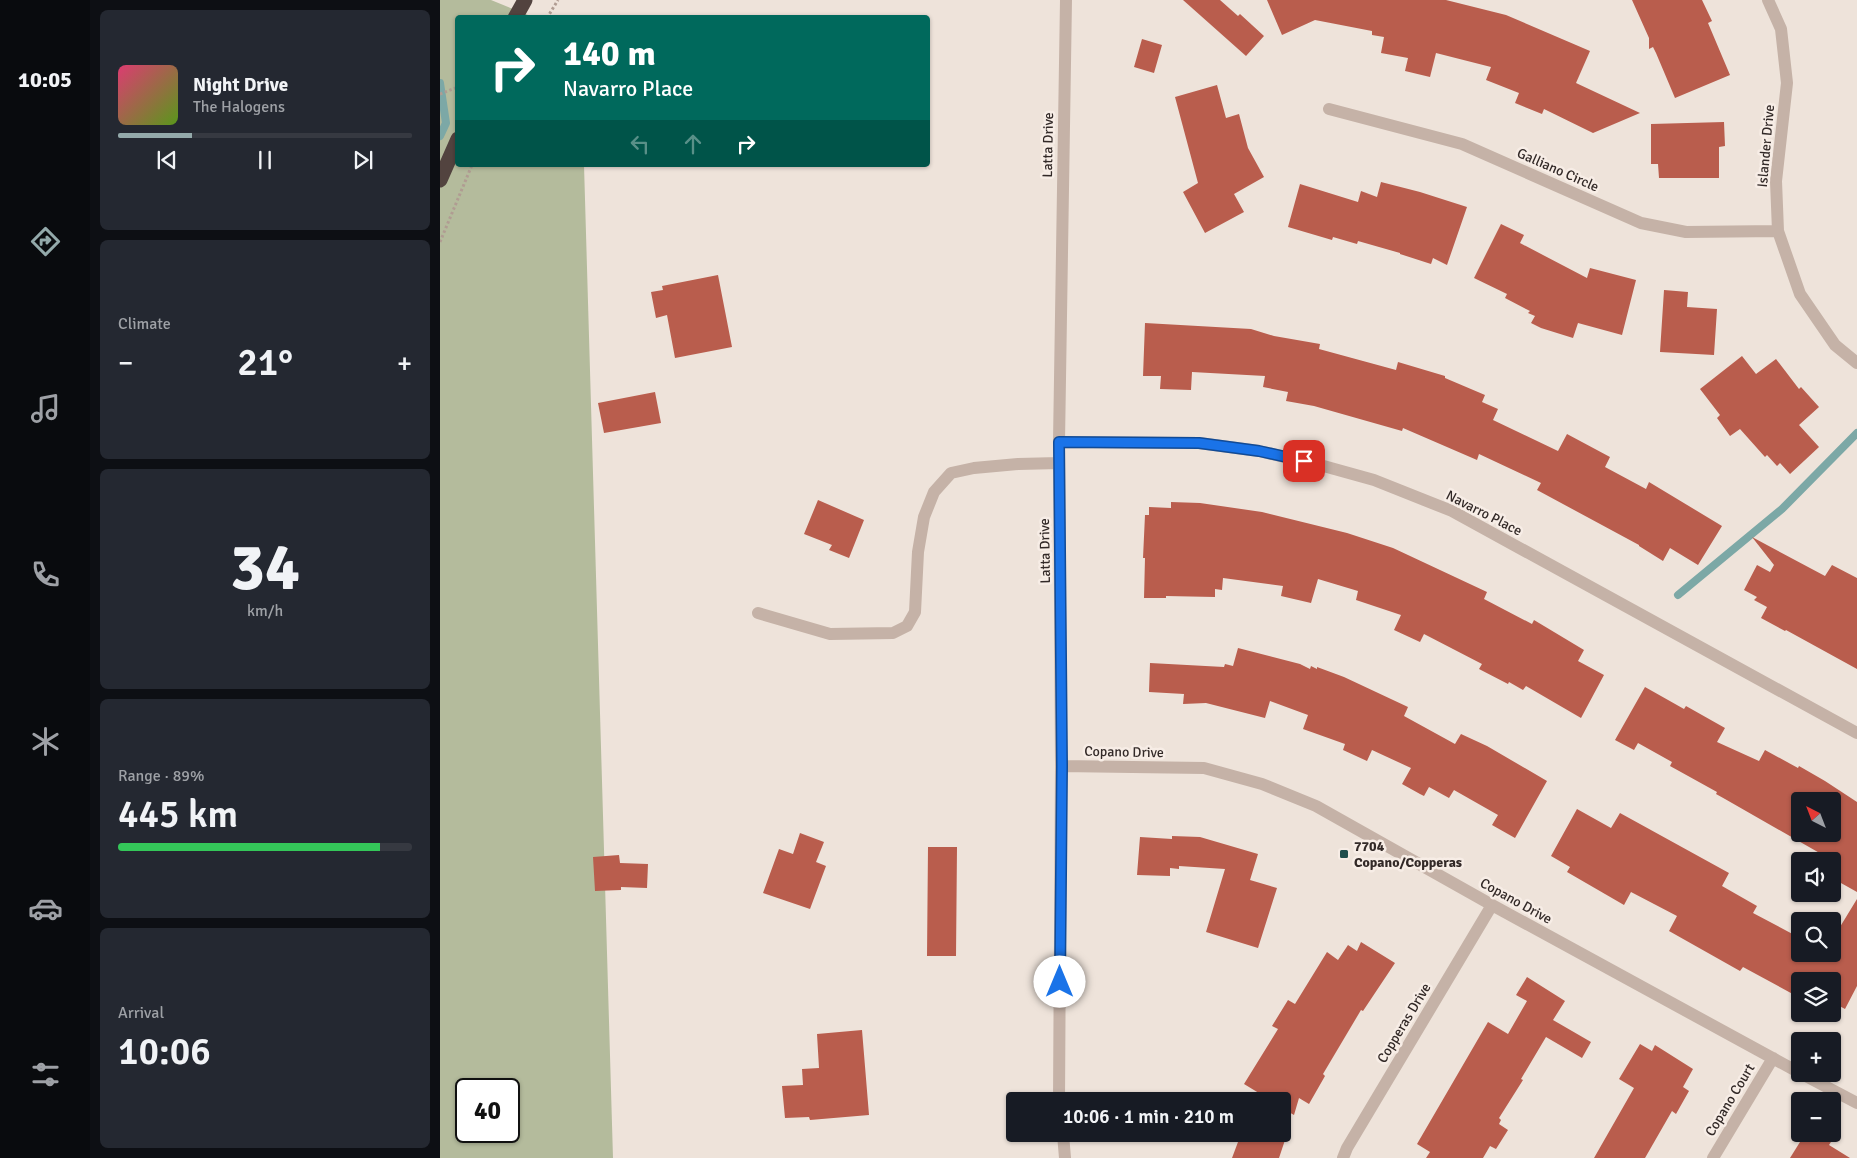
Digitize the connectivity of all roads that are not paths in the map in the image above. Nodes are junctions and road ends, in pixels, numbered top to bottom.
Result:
1 (525, 0) edge
2 (1066, 0) edge
3 (1768, 0) edge
4 (517, 15) edge
5 (1329, 109) dead end
6 (455, 147) edge
7 (440, 180) edge
8 (1778, 231) junction
9 (1857, 363) edge
10 (1059, 442) junction
11 (1059, 464) junction
12 (758, 612) dead end
13 (1857, 733) edge
14 (1062, 766) junction
15 (1492, 905) junction
16 (1773, 1058) junction
17 (1791, 1068) edge
18 (1818, 1082) edge
19 (1059, 1092) edge
20 (1857, 1103) edge
21 (1064, 1142) edge
22 (1065, 1158) edge
23 (1344, 1158) edge
24 (1712, 1158) edge

1 - 4 highway
2 - 10 street, Latta Drive
3 - 8 street, Islander Drive
5 - 8 street, Galliano Circle
6 - 7 highway
8 - 9 street, Islander Drive
10 - 11 street, Latta Drive
10 - 13 street, Navarro Place
11 - 12 street
11 - 14 street, Latta Drive
14 - 15 street, Copano Drive
14 - 19 street, Latta Drive
15 - 16 street, Copano Drive
15 - 23 street, Copperas Drive
16 - 17 street, Copano Drive
16 - 24 street, Copano Court
18 - 20 street, Copano Drive
21 - 22 street

